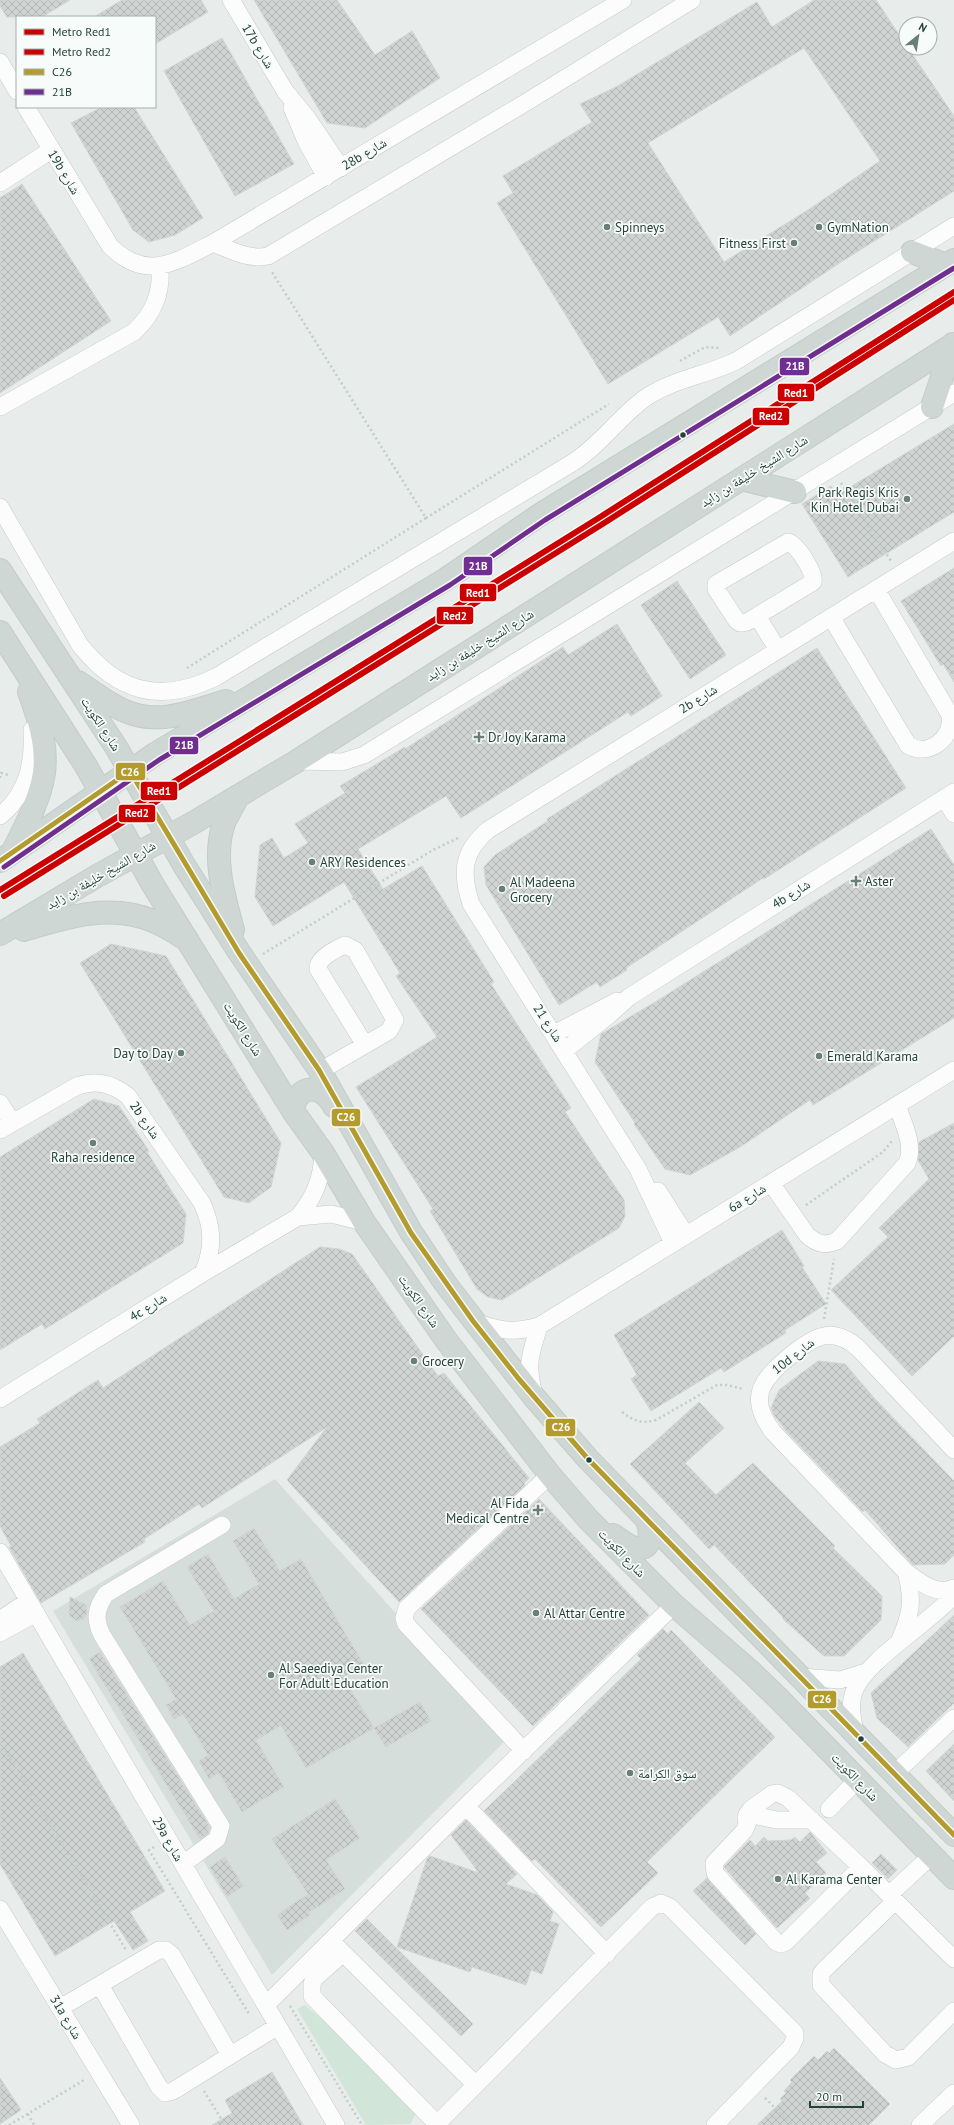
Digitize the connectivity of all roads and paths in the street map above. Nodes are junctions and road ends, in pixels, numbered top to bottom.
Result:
1 (231, 0) edge
2 (623, 0) edge
3 (692, 0) edge
4 (0, 62) edge
5 (16, 90) edge
6 (285, 91) junction
7 (27, 108) edge
8 (51, 150) junction
9 (341, 168) junction
10 (326, 177) junction
11 (0, 183) edge
12 (954, 226) edge
13 (103, 237) joint
14 (213, 243) junction
15 (274, 252) junction
16 (912, 252) junction
17 (950, 263) edge
18 (160, 266) junction
19 (954, 344) edge
20 (744, 355) junction
21 (678, 363) dead end
22 (954, 393) edge
23 (612, 403) dead end
24 (0, 407) edge
25 (932, 407) junction
26 (832, 469) junction
27 (741, 479) junction
28 (795, 492) junction
29 (0, 508) edge
30 (426, 518) junction
31 (954, 541) edge
32 (0, 570) edge
33 (899, 574) junction
34 (876, 589) junction
35 (757, 616) junction
36 (831, 617) junction
37 (0, 632) edge
38 (778, 650) junction
39 (15, 654) junction
40 (184, 670) dead end
41 (71, 677) junction
42 (257, 691) junction
43 (30, 694) junction
44 (297, 761) junction
45 (130, 771) junction
46 (100, 791) junction
47 (949, 795) edge
48 (238, 796) junction
49 (954, 814) edge
50 (0, 816) edge
51 (488, 830) junction
52 (168, 837) junction
53 (136, 855) junction
54 (6, 857) edge
55 (464, 876) joint
56 (0, 934) edge
57 (0, 938) edge
58 (188, 940) junction
59 (243, 958) junction
60 (629, 997) junction
61 (554, 1034) junction
62 (365, 1045) junction
63 (565, 1050) junction
64 (954, 1070) edge
65 (320, 1071) junction
66 (0, 1103) edge
67 (897, 1105) junction
68 (293, 1111) junction
69 (349, 1124) junction
70 (904, 1125) junction
71 (6, 1126) edge
72 (323, 1154) junction
73 (771, 1183) junction
74 (793, 1214) junction
75 (298, 1217) junction
76 (364, 1222) junction
77 (679, 1239) junction
78 (837, 1241) junction
79 (203, 1273) junction
80 (475, 1322) junction
81 (539, 1326) junction
82 (821, 1335) junction
83 (760, 1395) junction
84 (534, 1397) junction
85 (0, 1399) edge
86 (622, 1412) dead end
87 (954, 1450) edge
88 (550, 1475) junction
89 (588, 1519) junction
90 (647, 1520) junction
91 (222, 1526) dead end
92 (0, 1552) edge
93 (906, 1572) junction
94 (954, 1588) edge
95 (954, 1595) edge
96 (674, 1605) junction
97 (32, 1607) junction
98 (0, 1620) edge
99 (0, 1634) edge
100 (897, 1646) junction
101 (866, 1672) junction
102 (801, 1677) junction
103 (954, 1718) edge
104 (855, 1732) junction
105 (0, 1742) edge
106 (524, 1751) junction
107 (895, 1773) junction
108 (857, 1780) junction
109 (466, 1806) junction
110 (747, 1814) junction
111 (820, 1818) junction
112 (950, 1826) edge
113 (932, 1855) junction
114 (183, 1864) junction
115 (861, 1867) junction
116 (954, 1878) edge
117 (892, 1898) junction
118 (0, 1909) edge
119 (331, 1941) junction
120 (342, 1954) junction
121 (607, 1954) junction
122 (954, 1959) edge
123 (135, 1965) junction
124 (100, 1985) junction
125 (281, 1991) junction
126 (266, 2005) junction
127 (60, 2008) junction
128 (954, 2011) edge
129 (278, 2026) junction
130 (230, 2054) junction
131 (98, 2071) junction
132 (196, 2076) junction
133 (476, 2085) junction
134 (753, 2086) junction
135 (954, 2093) edge
136 (28, 2114) junction
137 (437, 2124) edge
138 (9, 2125) edge
139 (34, 2125) edge
140 (131, 2125) edge
141 (225, 2125) edge
142 (336, 2125) edge
143 (362, 2125) edge
144 (715, 2125) edge
145 (792, 2125) edge
146 (920, 2125) edge

1 - 6 street, 17b شارع
2 - 9 street, 28b شارع
3 - 15 street
4 - 5 street
6 - 9 street, 17b شارع
6 - 10 street, 17b شارع
7 - 8 street, 19b شارع
8 - 11 street
8 - 13 street, 19b شارع
9 - 10 street, 28b شارع
10 - 14 street, 28b شارع
12 - 16 street
13 - 18 street, 28b شارع
14 - 15 street
14 - 18 street, 28b شارع
15 - 30 path
16 - 17 main road
16 - 20 street
17 - 42 main road
18 - 24 street
19 - 25 main road
19 - 27 main road, شارع الشيخ خليفة بن زايد
20 - 21 path
20 - 29 street
22 - 25 street
23 - 30 path
25 - 26 street
26 - 28 street
26 - 33 path
27 - 28 main road
27 - 44 main road, شارع الشيخ خليفة بن زايد
28 - 44 street
30 - 40 path
31 - 33 street, 2b شارع
32 - 41 main road, شارع الكويت
33 - 34 street, 2b شارع
34 - 36 street, 2b شارع
34 - 36 street
35 - 35 street
35 - 38 street
36 - 38 street, 2b شارع
37 - 39 main road, شارع الكويت
38 - 51 street, 2b شارع
39 - 43 main road
39 - 46 main road, شارع الكويت
41 - 42 main road
41 - 45 main road, شارع الكويت
42 - 45 main road
43 - 50 street
43 - 54 main road
44 - 48 main road, شارع الشيخ خليفة بن زايد
45 - 46 main road
45 - 52 main road, شارع الكويت
46 - 53 main road, شارع الكويت
46 - 54 main road
47 - 49 street
47 - 60 street, 4b شارع
48 - 52 main road, شارع الشيخ خليفة بن زايد
48 - 59 main road
51 - 55 street, 2b شارع
51 - 59 path
52 - 53 main road, شارع الشيخ خليفة بن زايد
52 - 59 main road, شارع الكويت
53 - 56 main road, شارع الشيخ خليفة بن زايد
53 - 58 main road, شارع الكويت
55 - 61 street, شارع 21
57 - 58 main road
58 - 68 main road, شارع الكويت
59 - 65 main road, شارع الكويت
60 - 61 street, 4b شارع
60 - 63 street, 4b شارع
61 - 63 street, شارع 21
62 - 62 street
62 - 65 street
63 - 77 street, شارع 21
64 - 67 street, 6a شارع
65 - 69 main road, شارع الكويت
66 - 71 street
67 - 70 street
67 - 73 street, 6a شارع
68 - 69 main road
68 - 72 main road, شارع الكويت
69 - 80 main road, شارع الكويت
70 - 74 path
70 - 78 street
71 - 79 street, 2b شارع
72 - 75 street, 4c شارع
72 - 76 main road, شارع الكويت
73 - 74 street
73 - 77 street, 6a شارع
74 - 78 street
75 - 76 street, 4c شارع
75 - 79 street, 4c شارع
76 - 88 main road, شارع الكويت
77 - 81 street, 6a شارع
78 - 82 path
79 - 85 street, 4c شارع
80 - 81 street, 6a شارع
80 - 84 main road, شارع الكويت
81 - 84 street
82 - 83 street, 10d شارع
82 - 87 street, 10d شارع
83 - 86 path
83 - 93 street, 10d شارع
84 - 90 main road, شارع الكويت
88 - 89 main road, شارع الكويت
88 - 106 street
89 - 90 main road
89 - 96 main road, شارع الكويت
90 - 102 main road, شارع الكويت
91 - 114 street
92 - 97 street, 29a شارع
93 - 94 street, 10d شارع
93 - 100 street
95 - 100 street
96 - 106 street
96 - 108 main road, شارع الكويت
97 - 98 street
97 - 99 street
97 - 114 street, 29a شارع
100 - 101 street
101 - 102 street
101 - 104 street
102 - 104 main road, شارع الكويت
103 - 107 street
104 - 107 main road, شارع الكويت
105 - 123 path
106 - 109 street
107 - 112 main road, شارع الكويت
108 - 111 street
108 - 113 main road, شارع الكويت
109 - 119 street
109 - 121 street
110 - 111 street
110 - 111 street
110 - 115 street
111 - 115 street
113 - 116 main road, شارع الكويت
113 - 117 street
114 - 126 street, 29a شارع
115 - 117 street
117 - 122 street
117 - 128 street
118 - 127 street, 31a شارع
119 - 120 street
119 - 125 street
120 - 133 street
120 - 137 street
121 - 133 street
121 - 134 street
123 - 124 street
123 - 130 street
124 - 127 street
124 - 132 street
125 - 126 street
125 - 143 path
126 - 129 street, 29a شارع
127 - 131 street, 31a شارع
129 - 130 street
129 - 142 street, 29a شارع
130 - 132 street
131 - 136 path
131 - 140 street, 31a شارع
132 - 141 path
133 - 137 street
134 - 144 street
134 - 145 path
135 - 146 street
136 - 138 path
136 - 139 path

